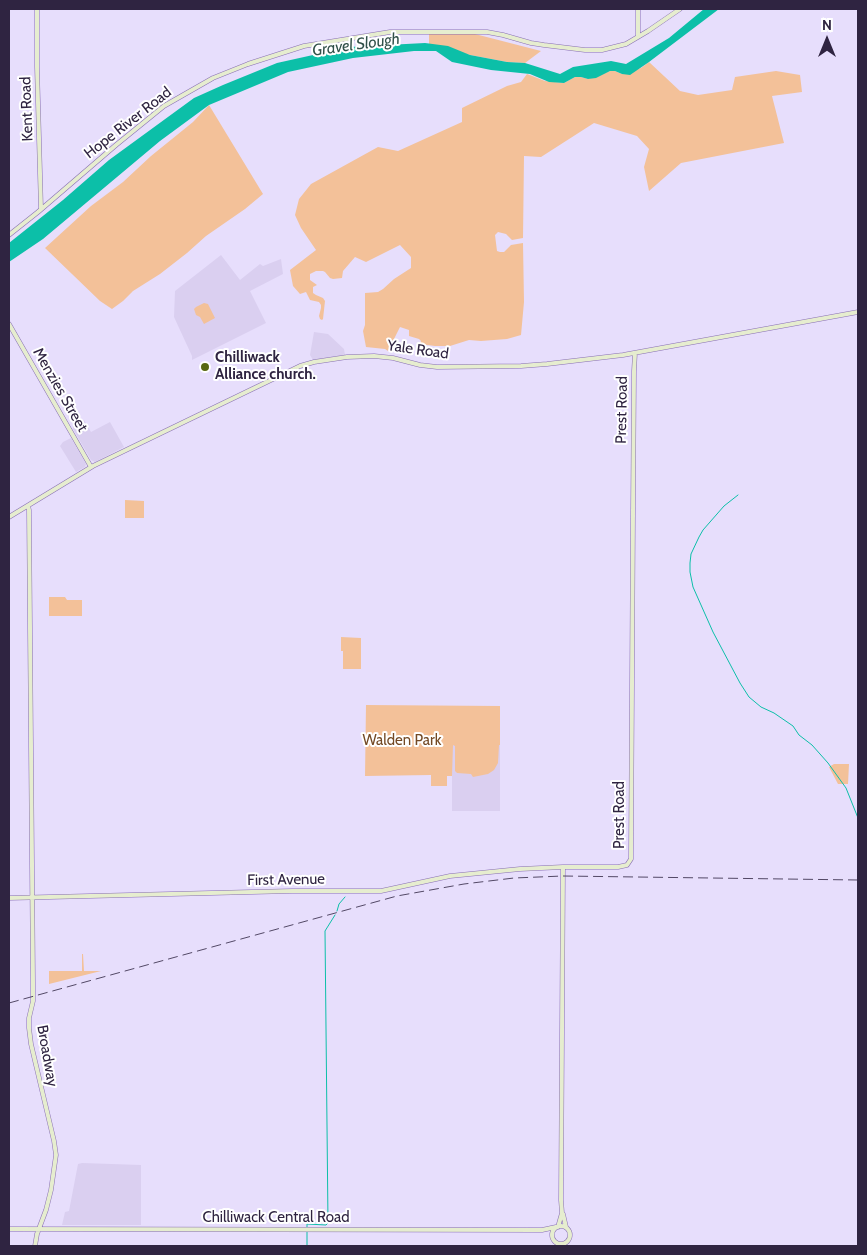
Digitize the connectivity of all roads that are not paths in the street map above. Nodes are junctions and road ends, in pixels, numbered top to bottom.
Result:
1 (37, 9) edge
2 (638, 9) edge
3 (680, 9) edge
4 (638, 37) junction
5 (42, 209) junction
6 (9, 235) edge
7 (858, 312) edge
8 (9, 324) edge
9 (635, 353) junction
10 (91, 467) junction
11 (28, 506) junction
12 (21, 510) junction
13 (29, 514) junction
14 (9, 517) edge
15 (562, 867) junction
16 (32, 897) junction
17 (9, 898) edge
18 (562, 1212) junction
19 (42, 1220) junction
20 (557, 1227) junction
21 (566, 1227) junction
22 (9, 1229) edge
23 (38, 1229) junction
24 (49, 1229) junction
25 (542, 1230) junction
26 (553, 1238) junction
27 (557, 1244) edge
28 (564, 1244) edge
29 (35, 1246) edge

1 - 5 street, Kent Road
2 - 4 street
3 - 4 street, Hope River Road
4 - 5 street, Hope River Road
5 - 6 street, Hope River Road
7 - 9 street, Yale Road
8 - 10 street, Menzies Street
9 - 10 street, Yale Road
9 - 15 street, Prest Road
10 - 11 street, Yale Road
11 - 12 street, Yale Road
11 - 13 street, Broadway
12 - 13 street
12 - 14 street, Yale Road
13 - 16 street, Broadway
15 - 16 street, First Avenue
15 - 18 street
16 - 17 street, First Avenue
16 - 19 street, Broadway
18 - 20 street
18 - 21 street
19 - 23 street, Broadway
19 - 24 street
20 - 21 street
20 - 25 street, Chilliwack Central Road
20 - 26 street
21 - 28 street
22 - 23 street, Chilliwack Central Road
23 - 24 street, Chilliwack Central Road
23 - 29 street, Broadway
24 - 25 street, Chilliwack Central Road
25 - 26 street
26 - 27 street
27 - 28 street

